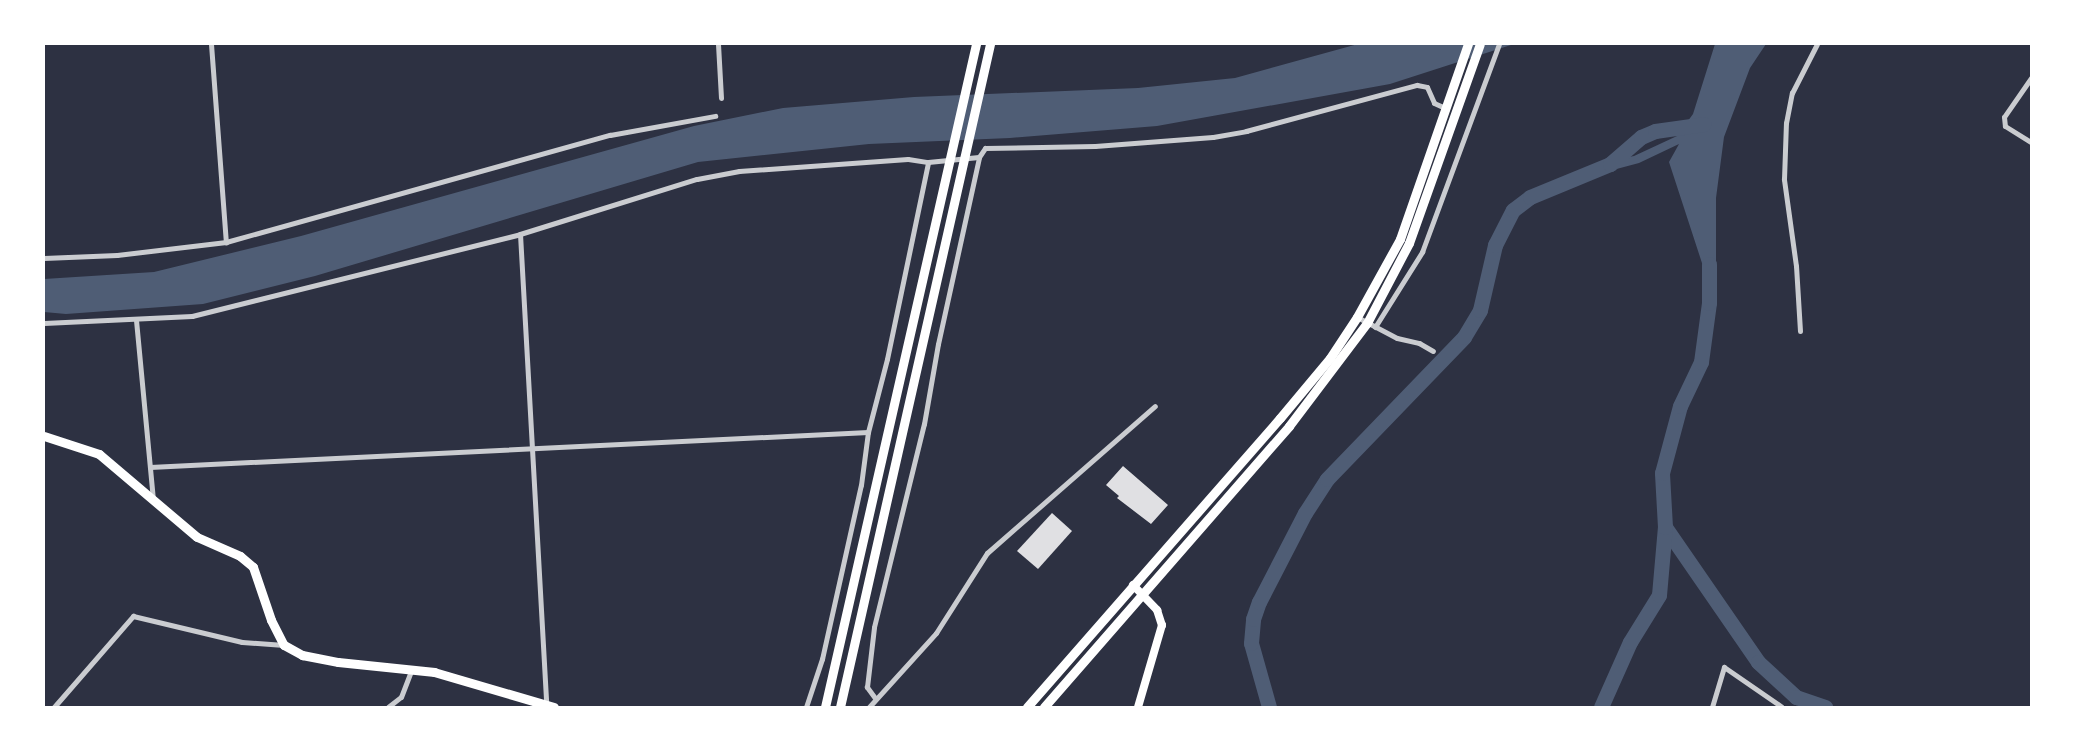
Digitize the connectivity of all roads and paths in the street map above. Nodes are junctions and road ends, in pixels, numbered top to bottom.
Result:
1 (211, 44) edge
2 (718, 44) edge
3 (976, 44) edge
4 (990, 44) edge
5 (1468, 44) edge
6 (1480, 44) edge
7 (1499, 44) edge
8 (1817, 44) edge
9 (2031, 78) edge
10 (721, 98) dead end
11 (1445, 108) junction
12 (715, 116) dead end
13 (2031, 142) edge
14 (979, 157) junction
15 (928, 162) junction
16 (520, 234) junction
17 (226, 242) junction
18 (44, 258) edge
19 (1358, 317) junction
20 (136, 320) junction
21 (44, 323) edge
22 (1371, 325) junction
23 (1800, 331) dead end
24 (1433, 351) dead end
25 (1155, 406) dead end
26 (868, 432) junction
27 (44, 436) edge
28 (534, 446) junction
29 (150, 467) junction
30 (153, 500) junction
31 (1133, 585) junction
32 (1142, 594) junction
33 (284, 645) junction
34 (412, 669) junction
35 (875, 698) junction
36 (550, 705) edge
37 (54, 707) edge
38 (388, 707) edge
39 (806, 707) edge
40 (824, 707) edge
41 (840, 707) edge
42 (869, 707) edge
43 (1027, 707) edge
44 (1044, 707) edge
45 (1138, 707) edge
46 (1712, 707) edge
47 (1782, 707) edge

1 - 17 street
2 - 10 street
3 - 40 highway
4 - 41 highway
5 - 11 highway
6 - 22 highway
7 - 22 street
8 - 23 street
9 - 13 street
11 - 14 street
11 - 19 highway
12 - 17 street
14 - 15 street
14 - 35 street
15 - 16 street
15 - 26 street
16 - 20 street
16 - 28 street
17 - 18 street
19 - 22 street
19 - 31 highway
20 - 21 street
20 - 29 street
22 - 24 street
22 - 32 highway
25 - 35 street
26 - 28 street
26 - 39 street
27 - 30 highway
28 - 29 street
28 - 36 street
29 - 30 street
30 - 33 highway
31 - 32 main road
31 - 43 highway
32 - 44 highway
32 - 45 main road
33 - 34 highway
33 - 37 street
34 - 36 highway
34 - 38 street
35 - 42 street
46 - 47 street

